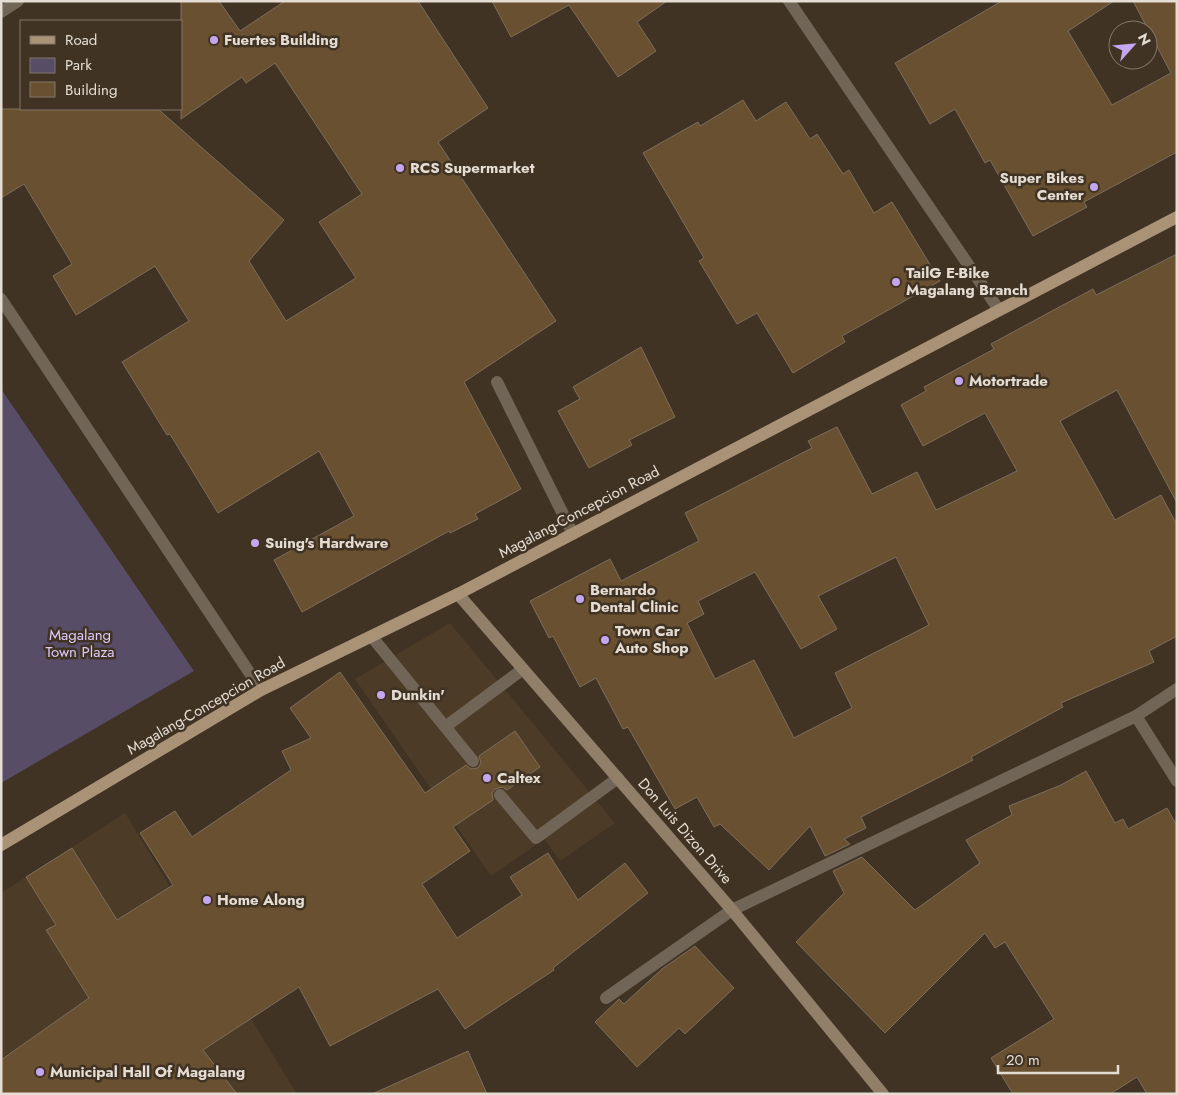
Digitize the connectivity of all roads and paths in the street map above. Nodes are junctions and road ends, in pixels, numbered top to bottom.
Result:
1 (18, 1) edge
2 (789, 1) edge
3 (1, 12) edge
4 (1177, 217) edge
5 (1, 299) edge
6 (999, 310) junction
7 (497, 382) dead end
8 (573, 534) junction
9 (458, 594) junction
10 (372, 637) junction
11 (523, 669) junction
12 (1177, 689) edge
13 (262, 690) junction
14 (1136, 716) junction
15 (445, 727) junction
16 (473, 760) dead end
17 (618, 778) junction
18 (1177, 781) edge
19 (500, 796) dead end
20 (1, 845) edge
21 (732, 910) junction
22 (606, 998) dead end
23 (883, 1094) edge

1 - 3 street
2 - 6 street
4 - 6 main road, Magalang-Concepcion Road
5 - 13 street
6 - 8 main road, Magalang-Concepcion Road
7 - 8 street
8 - 9 main road, Magalang-Concepcion Road
9 - 10 main road, Magalang-Concepcion Road
9 - 11 street, Don Luis Dizon Drive
10 - 13 main road, Magalang-Concepcion Road
10 - 15 street
11 - 15 street
11 - 17 street, Don Luis Dizon Drive
12 - 14 street
13 - 20 main road, Magalang-Concepcion Road
14 - 18 street
14 - 21 street
15 - 16 street
17 - 19 street
17 - 21 street, Don Luis Dizon Drive
21 - 22 street
21 - 23 street, Don Luis Dizon Drive

